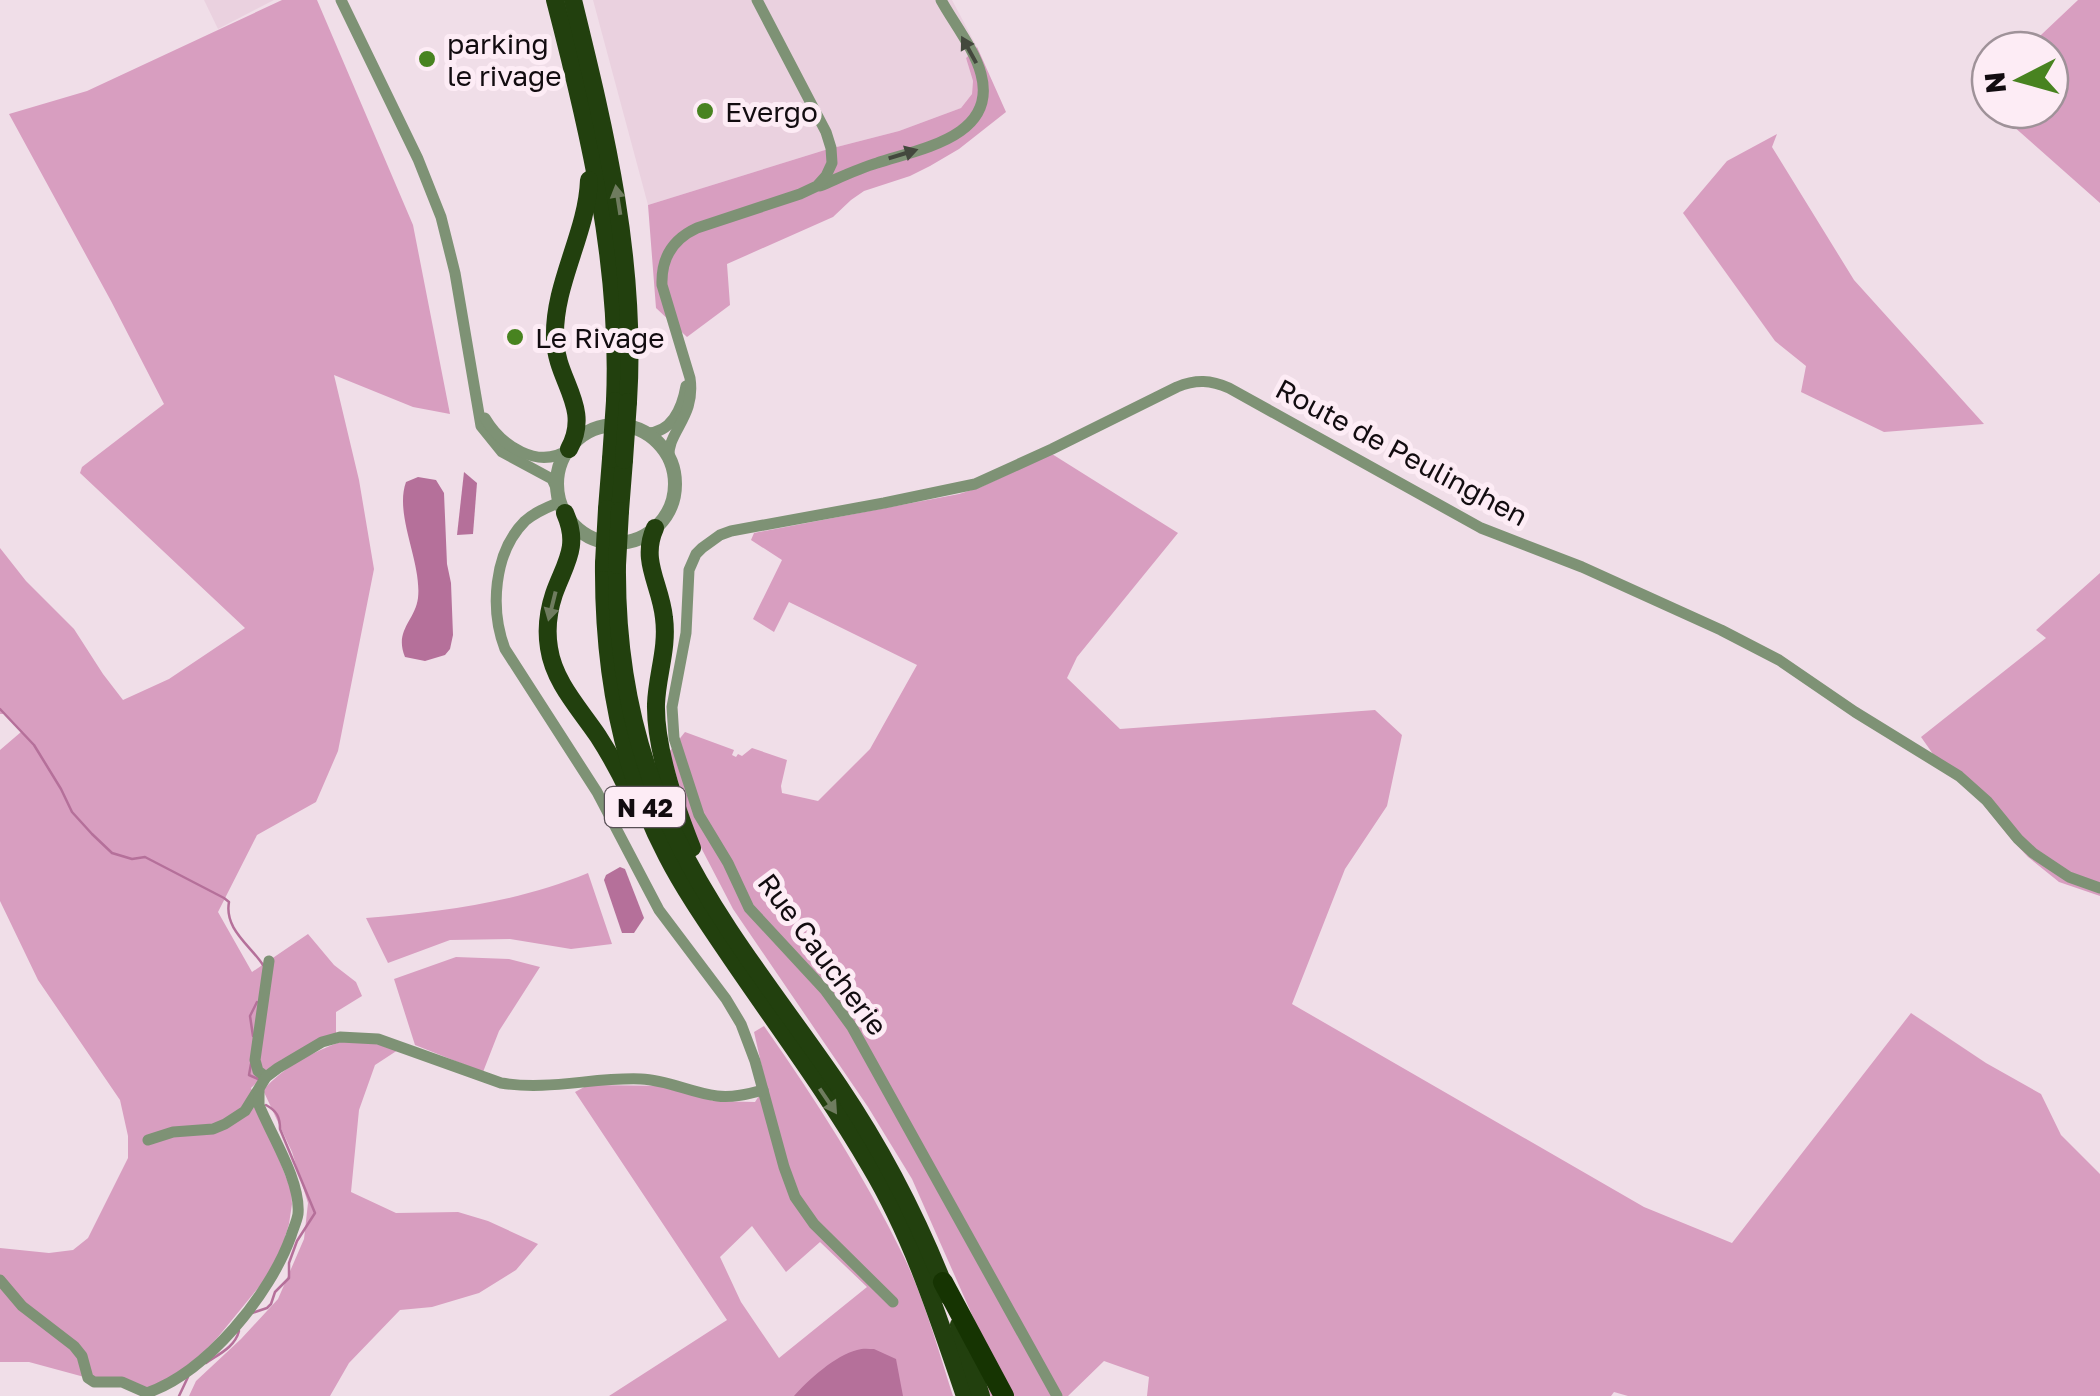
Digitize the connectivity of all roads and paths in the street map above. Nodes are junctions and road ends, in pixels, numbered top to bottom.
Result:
1 (555, 0) edge
2 (573, 0) edge
3 (757, 0) edge
4 (940, 0) edge
5 (343, 2) edge
6 (584, 119) junction
7 (831, 148) junction
8 (858, 169) junction
9 (814, 188) junction
10 (686, 367) junction
11 (476, 392) junction
12 (621, 402) junction
13 (645, 433) junction
14 (568, 450) junction
15 (669, 460) junction
16 (561, 502) junction
17 (655, 528) junction
18 (732, 531) joint
19 (2100, 888) edge
20 (269, 961) dead end
21 (778, 1014) junction
22 (266, 1077) junction
23 (259, 1090) junction
24 (763, 1090) junction
25 (148, 1140) dead end
26 (0, 1280) edge
27 (942, 1282) junction
28 (893, 1302) dead end
29 (965, 1396) edge
30 (980, 1396) edge
31 (1004, 1396) edge
32 (1058, 1396) edge

1 - 6 highway, N 42
12 -> 2 highway, N 42
3 - 7 street
8 -> 4 street
5 - 11 street
6 - 12 highway, N 42
6 - 14 highway
7 - 8 street
7 - 9 street
8 - 9 street
9 - 10 street
10 - 13 street
10 - 15 street
11 - 14 street
11 - 16 street
12 - 21 highway, N 42, bridge
13 - 14 street
13 - 15 street
14 - 16 street
15 - 17 street
16 - 17 street
16 -> 21 highway
16 - 24 street
17 - 21 highway
18 - 19 street, Route de Peulinghen
18 - 32 street, Rue Caucherie
20 - 22 street
21 - 27 highway, N 42
21 -> 29 highway, N 42
22 - 23 street
22 - 24 street
23 - 25 street
23 - 26 street
24 - 28 street
27 - 30 highway, N 42
27 - 31 highway

